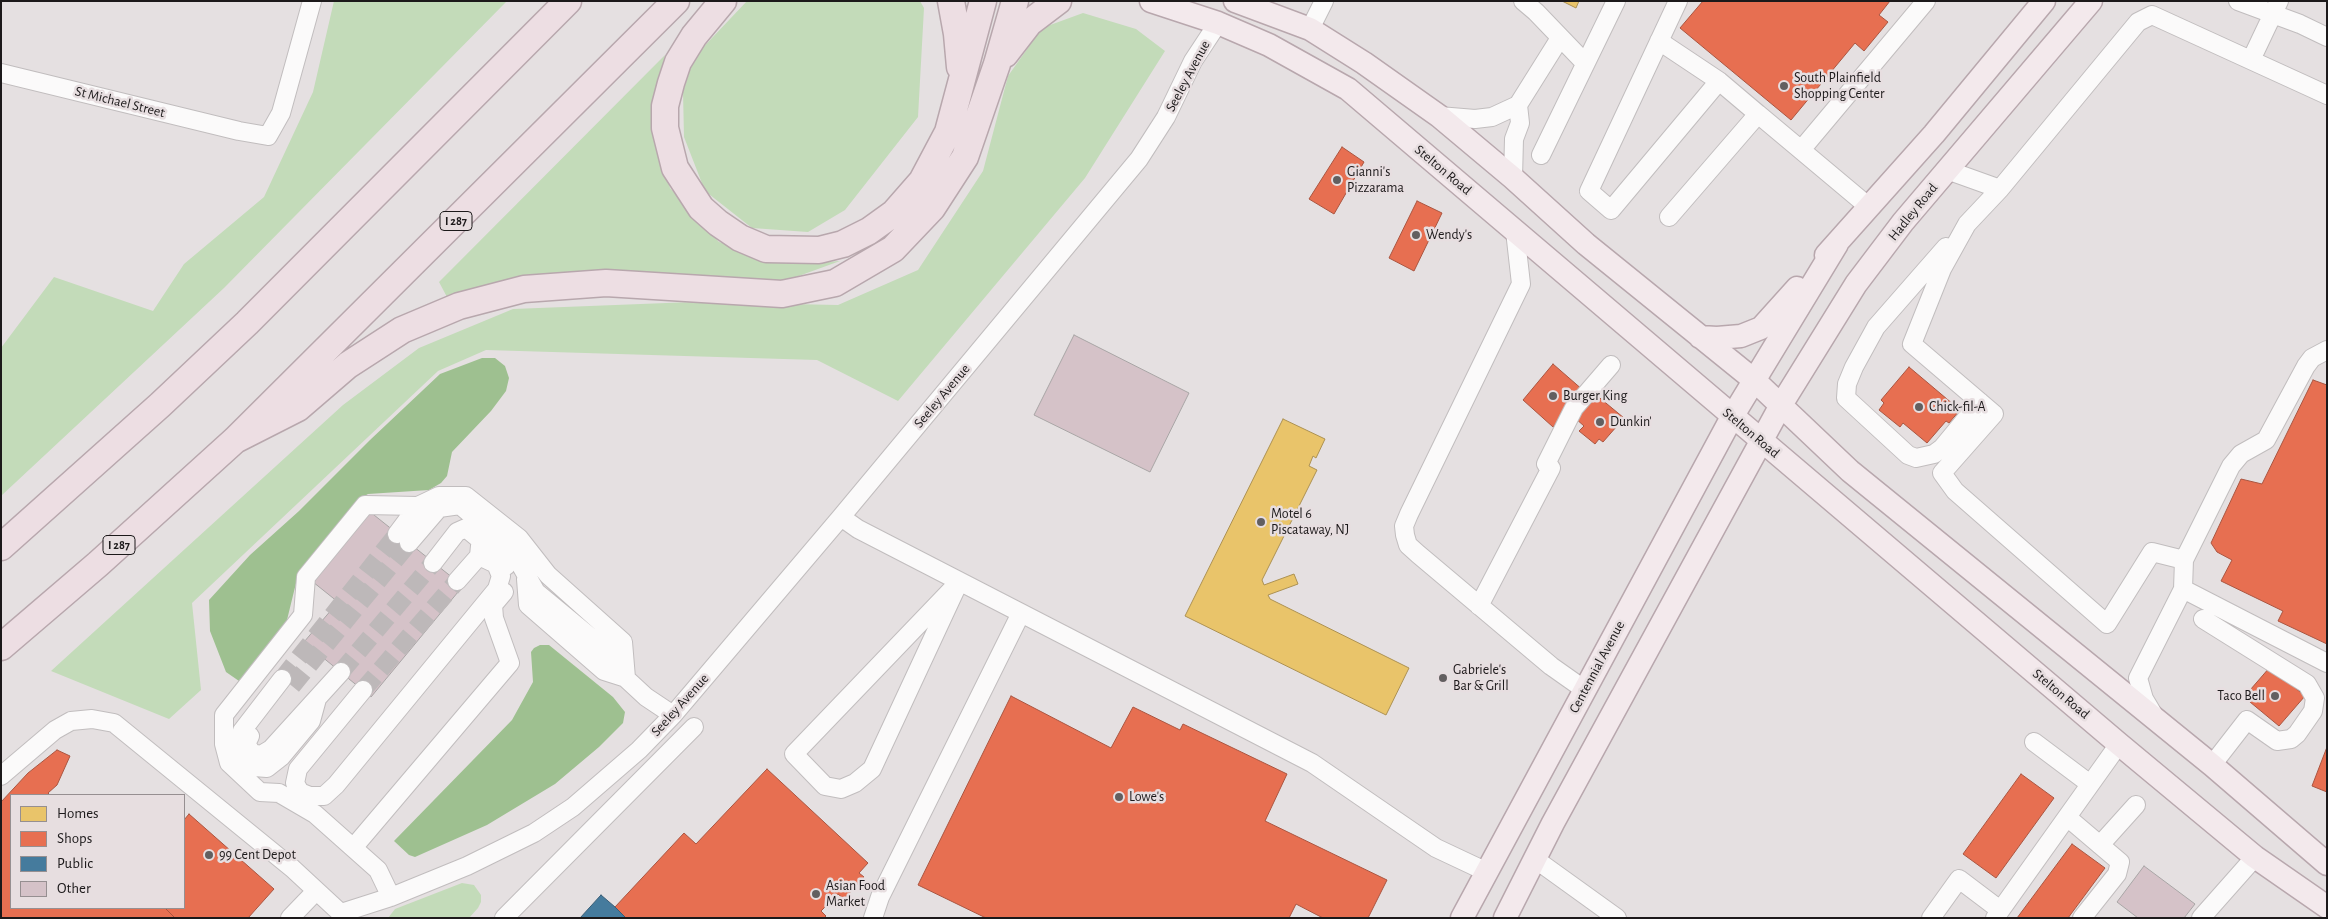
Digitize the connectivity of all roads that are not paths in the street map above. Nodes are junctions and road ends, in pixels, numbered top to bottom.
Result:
1 (312, 1) edge
2 (568, 1) edge
3 (676, 1) edge
4 (722, 1) edge
5 (950, 1) edge
6 (983, 1) edge
7 (1015, 1) edge
8 (1058, 1) edge
9 (1152, 1) edge
10 (1235, 1) edge
11 (1324, 1) edge
12 (1523, 1) edge
13 (1678, 1) edge
14 (1926, 1) edge
15 (2044, 1) edge
16 (2091, 1) edge
17 (2238, 1) edge
18 (1609, 4) edge
19 (2275, 7) edge
20 (1218, 23) junction
21 (1310, 28) junction
22 (2327, 37) edge
23 (1560, 38) junction
24 (1659, 41) junction
25 (2251, 60) junction
26 (997, 64) junction
27 (1585, 64) junction
28 (1, 73) edge
29 (1719, 82) junction
30 (960, 90) junction
31 (2327, 95) edge
32 (1518, 105) junction
33 (1758, 114) junction
34 (1439, 116) junction
35 (1801, 150) junction
36 (1541, 155) dead end
37 (1947, 170) junction
38 (1513, 178) junction
39 (2000, 189) junction
40 (1869, 207) junction
41 (1669, 218) dead end
42 (1967, 224) junction
43 (1514, 231) junction
44 (1837, 244) junction
45 (1700, 337) junction
46 (2327, 350) edge
47 (1611, 365) dead end
48 (1754, 380) junction
49 (1980, 402) junction
50 (1781, 405) junction
51 (1732, 417) junction
52 (235, 440) junction
53 (1761, 441) junction
54 (418, 506) junction
55 (841, 517) junction
56 (480, 538) junction
57 (1, 547) edge
58 (479, 556) junction
59 (2184, 560) junction
60 (434, 563) tunnel mouth
61 (457, 581) tunnel mouth
62 (959, 582) junction
63 (2183, 589) junction
64 (1479, 606) junction
65 (1021, 613) junction
66 (494, 618) junction
67 (2203, 619) dead end
68 (467, 625) junction
69 (1, 647) edge
70 (2327, 663) edge
71 (341, 672) tunnel mouth
72 (626, 678) junction
73 (363, 690) tunnel mouth
74 (1585, 690) junction
75 (317, 699) junction
76 (673, 715) junction
77 (2157, 721) junction
78 (694, 727) dead end
79 (2034, 742) dead end
80 (2120, 744) junction
81 (2212, 765) junction
82 (267, 768) junction
83 (1, 776) edge
84 (295, 783) junction
85 (2090, 784) junction
86 (2136, 805) dead end
87 (2067, 817) junction
88 (2100, 846) junction
89 (353, 848) junction
90 (2256, 857) junction
91 (1535, 859) junction
92 (2327, 864) edge
93 (1487, 872) junction
94 (316, 891) junction
95 (390, 897) junction
96 (2327, 907) edge
97 (1997, 914) edge
98 (343, 915) edge
99 (290, 918) edge
100 (504, 918) edge
101 (873, 918) edge
102 (1462, 918) edge
103 (1505, 918) edge
104 (1617, 918) edge
105 (1931, 918) edge
106 (2082, 918) edge
107 (2201, 918) edge

1 - 28 street, St Michael Street
2 - 57 highway
3 - 52 highway, I 287
4 - 30 highway
5 - 30 highway
6 - 30 highway
7 - 26 highway
8 - 26 highway
9 - 20 main road, Stelton Road
10 - 21 main road
11 - 21 street
12 - 23 street
13 - 24 street
14 - 35 street
15 - 40 main road
16 - 37 main road, Hadley Road
17 - 19 street
18 - 27 street
19 - 22 street
19 - 25 street
20 - 43 main road, Stelton Road
20 - 55 street, Seeley Avenue
21 - 34 main road
23 - 27 street
23 - 32 street
24 - 29 street
24 - 29 street
25 - 31 street
25 - 39 street
26 - 52 highway
27 - 36 street
29 - 33 street
32 - 34 street
32 - 38 street
33 - 35 street
33 - 41 street
34 - 38 main road
35 - 40 street
37 - 39 street
37 - 50 main road, Hadley Road
38 - 45 main road
39 - 42 street
40 - 44 main road
42 - 49 street
42 - 49 street
43 - 51 main road, Stelton Road
43 - 64 street
44 - 45 main road
44 - 48 main road
45 - 48 main road
46 - 59 street
47 - 64 street
48 - 50 main road
48 - 51 main road
49 - 59 street
50 - 53 main road, Hadley Road
50 - 77 main road
51 - 53 main road, Stelton Road
51 - 74 main road, Centennial Avenue
52 - 69 highway, I 287
53 - 80 main road, Stelton Road
53 - 91 main road
54 - 72 street
54 - 72 street
54 - 89 street
55 - 62 street
55 - 76 street, Seeley Avenue
56 - 58 street
56 - 60 street
56 - 66 street
58 - 61 street
58 - 68 street
59 - 63 street
62 - 62 street
62 - 65 street
63 - 70 street
63 - 77 street
64 - 74 street
65 - 93 street
65 - 101 street
66 - 68 street
66 - 89 street
67 - 81 street
68 - 84 street
71 - 75 street
72 - 76 street
73 - 84 street
74 - 93 main road, Centennial Avenue
75 - 82 street
75 - 82 street
76 - 95 street, Seeley Avenue
77 - 81 main road
78 - 100 street
79 - 85 street
80 - 85 street
80 - 90 main road, Stelton Road
81 - 92 main road
82 - 84 street
83 - 94 street
85 - 87 street
86 - 88 street
87 - 88 street
87 - 97 street
88 - 106 street
89 - 95 street
90 - 96 main road, Stelton Road
90 - 107 street
91 - 103 main road
91 - 104 street
93 - 102 main road, Centennial Avenue
94 - 98 street
94 - 99 street
95 - 98 street, Seeley Avenue
97 - 105 street

